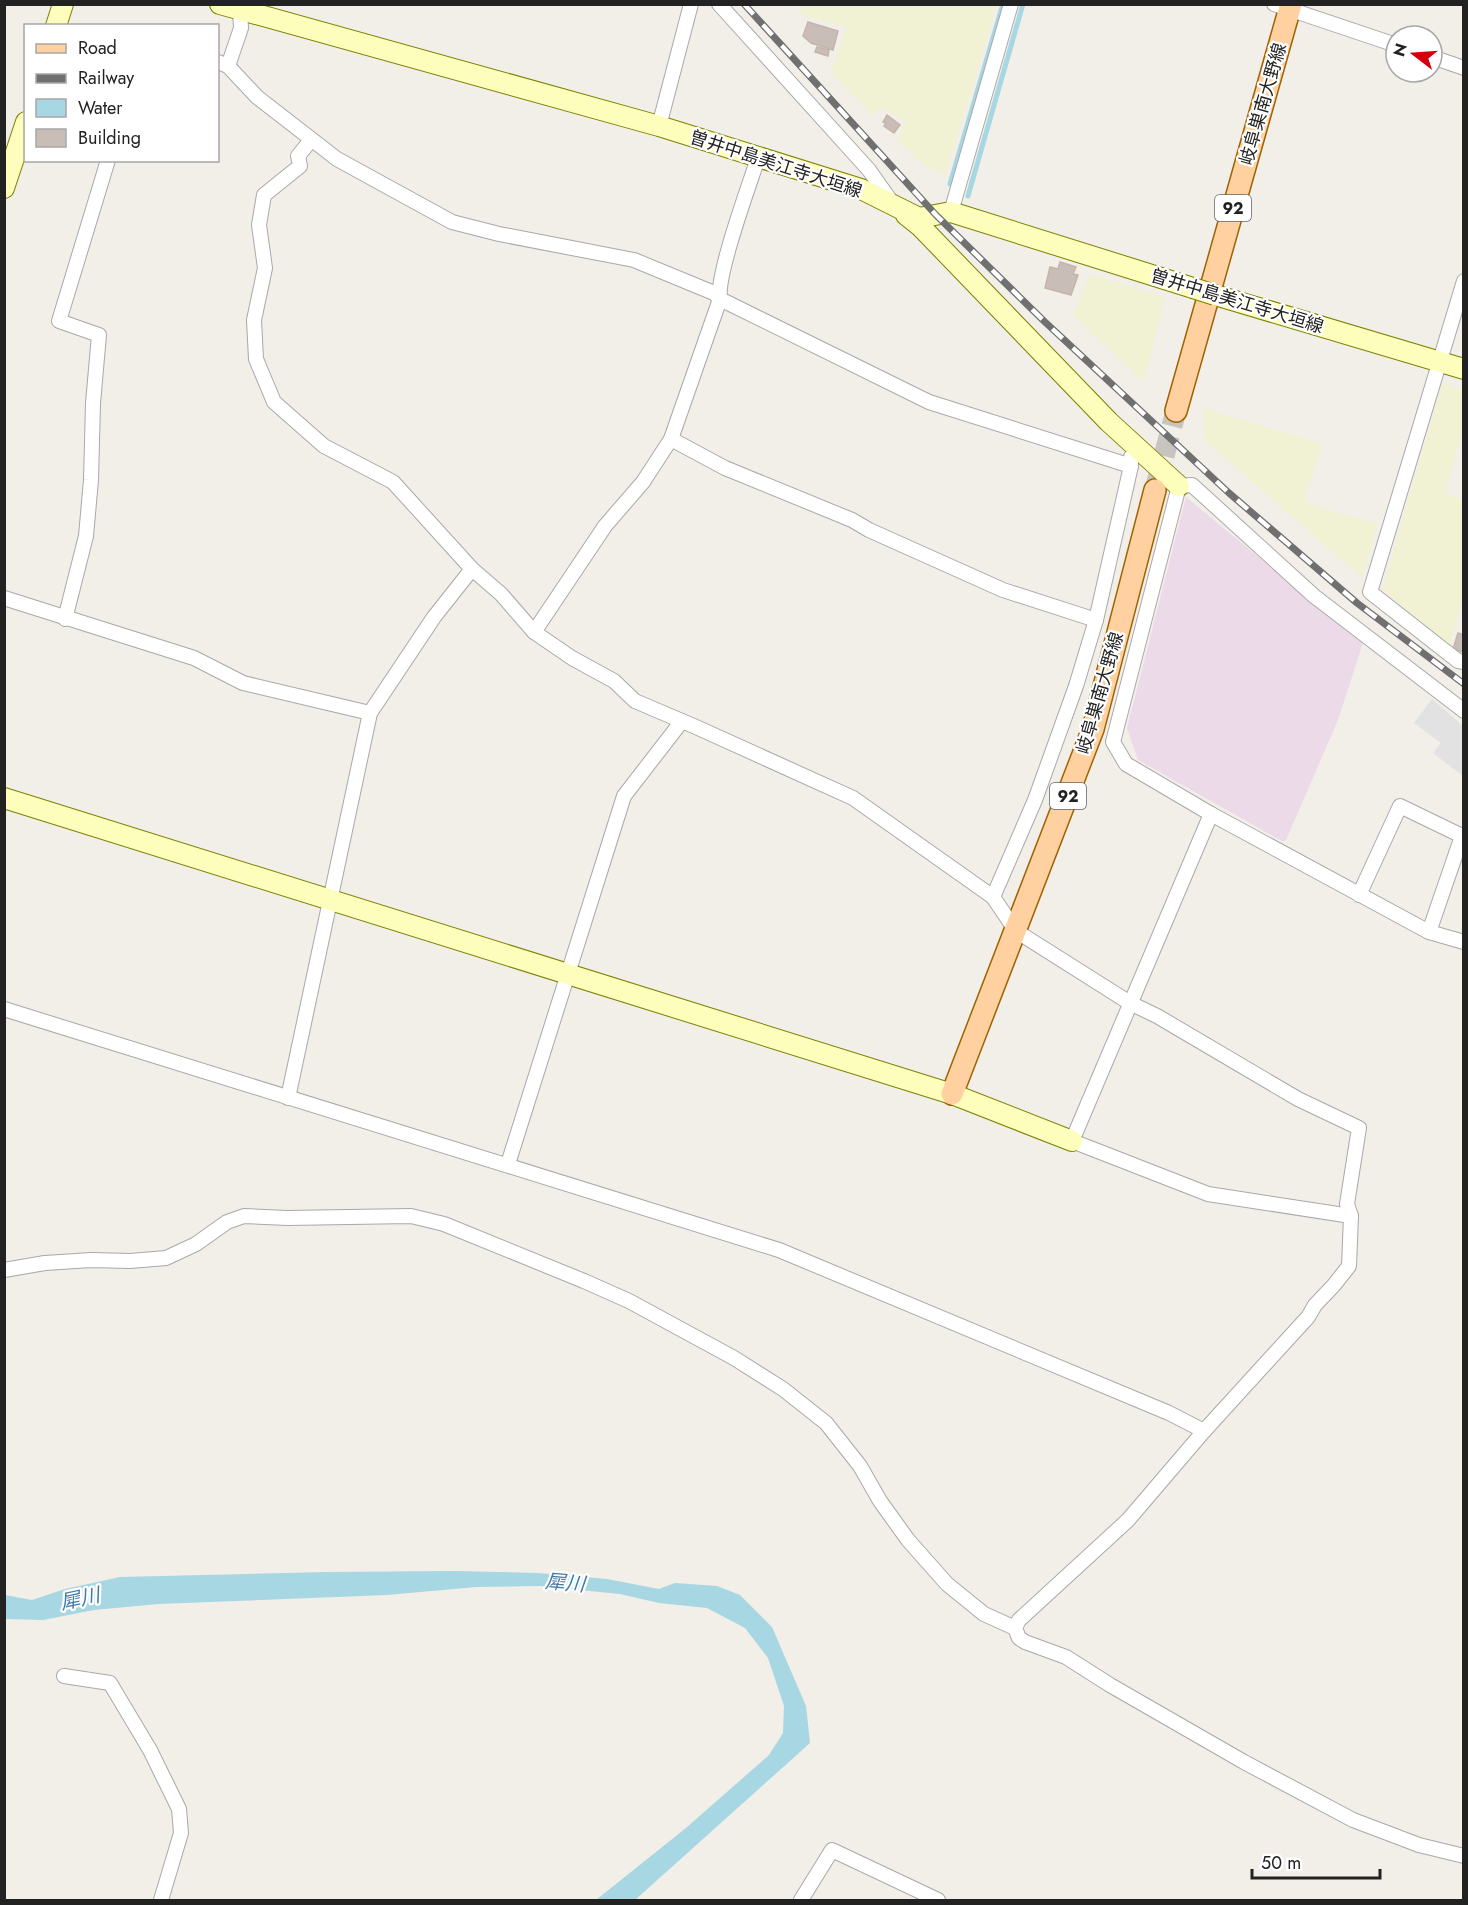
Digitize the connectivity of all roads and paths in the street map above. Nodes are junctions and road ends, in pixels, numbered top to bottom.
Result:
1 (63, 4) edge
2 (220, 4) edge
3 (691, 4) edge
4 (719, 4) edge
5 (1011, 4) edge
6 (1285, 6) edge
7 (240, 10) junction
8 (57, 24) edge
9 (1384, 41) edge
10 (1444, 61) edge
11 (223, 64) edge
12 (1464, 68) edge
13 (659, 126) junction
14 (24, 128) edge
15 (310, 140) junction
16 (758, 158) junction
17 (107, 162) edge
18 (4, 189) edge
19 (896, 207) junction
20 (951, 212) junction
21 (1464, 281) edge
22 (720, 299) junction
23 (1439, 361) junction
24 (1464, 369) edge
25 (1176, 411) tunnel mouth
26 (671, 439) junction
27 (1130, 443) junction
28 (1131, 466) junction
29 (1179, 486) junction
30 (1155, 490) tunnel mouth
31 (472, 569) junction
32 (4, 598) edge
33 (65, 619) junction
34 (1096, 620) junction
35 (534, 632) junction
36 (1464, 662) edge
37 (1464, 711) edge
38 (370, 713) junction
39 (682, 721) junction
40 (4, 798) edge
41 (1211, 814) junction
42 (1359, 895) junction
43 (993, 897) junction
44 (329, 900) junction
45 (1016, 931) junction
46 (1429, 932) junction
47 (1464, 942) edge
48 (569, 975) junction
49 (1130, 1003) junction
50 (4, 1009) edge
51 (952, 1094) junction
52 (288, 1098) junction
53 (1072, 1141) junction
54 (508, 1164) junction
55 (1351, 1216) junction
56 (4, 1270) edge
57 (1204, 1431) junction
58 (1015, 1628) junction
59 (64, 1676) dead end
60 (1464, 1856) edge
61 (161, 1900) edge
62 (801, 1900) edge
63 (938, 1900) edge

1 - 8 street
2 - 7 street, 曽井中島美江寺大垣線
3 - 13 street
4 - 19 street
5 - 20 street
6 - 9 street
6 - 25 main road, 岐阜巣南大野線 / 92
7 - 11 street
7 - 13 street, 曽井中島美江寺大垣線
10 - 12 street
11 - 15 street
13 - 16 street, 曽井中島美江寺大垣線
14 - 18 street
15 - 22 street
15 - 31 street
16 - 19 street, 曽井中島美江寺大垣線
16 - 22 street
17 - 33 street
19 - 20 street, 曽井中島美江寺大垣線
19 - 27 street
20 - 23 street, 曽井中島美江寺大垣線, bridge
21 - 23 street
22 - 26 street
22 - 28 street
23 - 24 street, 曽井中島美江寺大垣線
23 - 36 street
26 - 34 street
26 - 35 street
27 - 28 street
27 - 29 street
28 - 34 street
29 - 37 street
29 - 41 street
30 - 45 main road, 岐阜巣南大野線 / 92
31 - 35 street
31 - 38 street
32 - 33 street
33 - 38 street
34 - 43 street
35 - 39 street
38 - 44 street
39 - 43 street
39 - 48 street
40 - 44 street
41 - 42 street
41 - 49 street
42 - 46 street
42 - 46 street
43 - 45 street
44 - 48 street
44 - 52 street
45 - 49 street
45 - 51 main road, 岐阜巣南大野線 / 92
46 - 47 street
48 - 51 street
48 - 54 street
49 - 53 street
49 - 55 street
50 - 52 street
51 - 53 street
52 - 54 street
53 - 55 street
54 - 57 street
55 - 57 street
56 - 58 street
57 - 58 street
58 - 60 street
59 - 61 street
62 - 63 street

